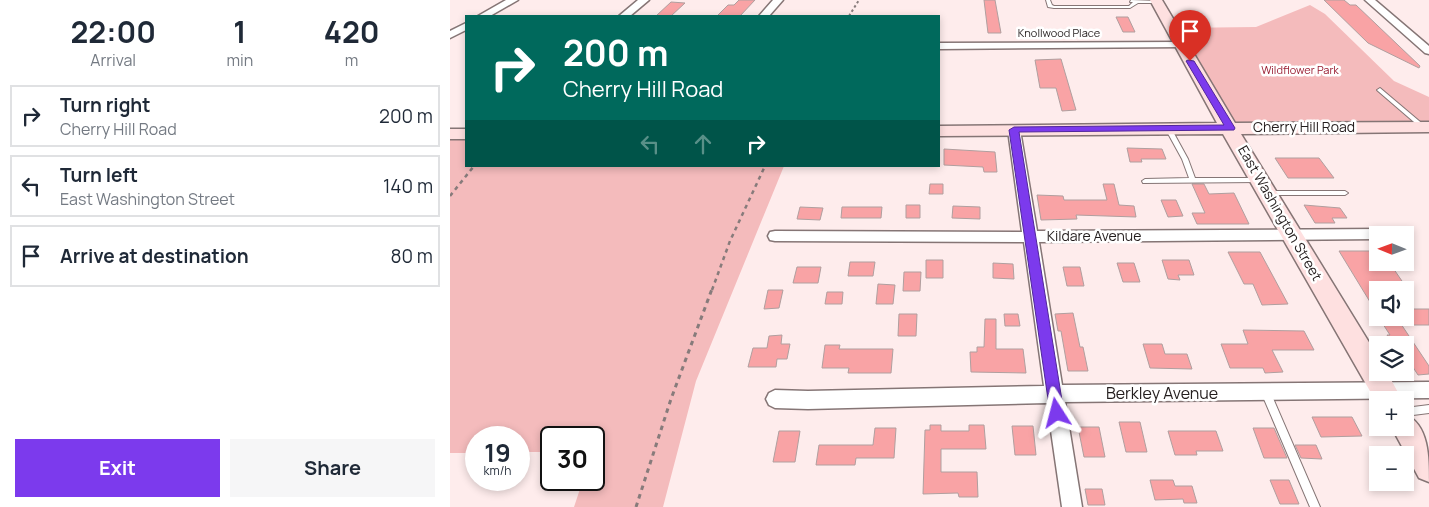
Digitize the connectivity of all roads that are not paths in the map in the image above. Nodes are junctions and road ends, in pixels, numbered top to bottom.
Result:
1 (513, 0) edge
2 (644, 0) edge
3 (778, 0) edge
4 (1048, 0) edge
5 (1130, 0) edge
6 (1370, 0) edge
7 (1157, 1) edge
8 (1136, 2) junction
9 (484, 15) edge
10 (625, 15) edge
11 (765, 15) edge
12 (465, 27) edge
13 (450, 35) edge
14 (1180, 45) junction
15 (940, 46) edge
16 (1429, 51) edge
17 (1380, 90) dead end
18 (1426, 127) edge
19 (1168, 128) junction
20 (1231, 128) junction
21 (1014, 130) junction
22 (940, 131) edge
23 (450, 134) edge
24 (465, 134) edge
25 (1146, 181) dead end
26 (1193, 181) junction
27 (1265, 187) junction
28 (1345, 193) dead end
29 (1369, 234) edge
30 (1293, 235) junction
31 (775, 236) dead end
32 (1030, 237) junction
33 (1429, 390) edge
34 (1385, 391) edge
35 (1266, 392) junction
36 (1414, 392) edge
37 (1054, 394) junction
38 (1369, 395) edge
39 (775, 399) dead end
40 (1429, 410) edge
41 (1414, 411) edge
42 (1410, 436) edge
43 (1429, 468) edge
44 (1072, 507) edge
45 (1315, 507) edge

1 - 9 street
2 - 10 street
3 - 11 street
4 - 8 lane
5 - 8 lane
6 - 16 street
7 - 8 lane
7 - 14 street, East Washington Street
12 - 13 street
14 - 15 street, Knollwood Place
14 - 20 street, East Washington Street
17 - 18 lane
18 - 20 street, Cherry Hill Road
19 - 20 street, Cherry Hill Road
19 - 21 street, Cherry Hill Road
19 - 26 lane
20 - 27 street, East Washington Street
21 - 22 street, Cherry Hill Road
21 - 32 street
23 - 24 street
25 - 26 lane
26 - 27 lane
27 - 28 lane
27 - 30 street, East Washington Street
29 - 30 street, Kildare Avenue
30 - 32 street, Kildare Avenue
30 - 34 street, East Washington Street
31 - 32 street, Kildare Avenue
32 - 37 street
33 - 36 street, Berkley Avenue
35 - 37 street, Berkley Avenue
35 - 38 street, Berkley Avenue
35 - 45 lane
37 - 39 street, Berkley Avenue
37 - 44 street
40 - 41 lane
42 - 43 street

